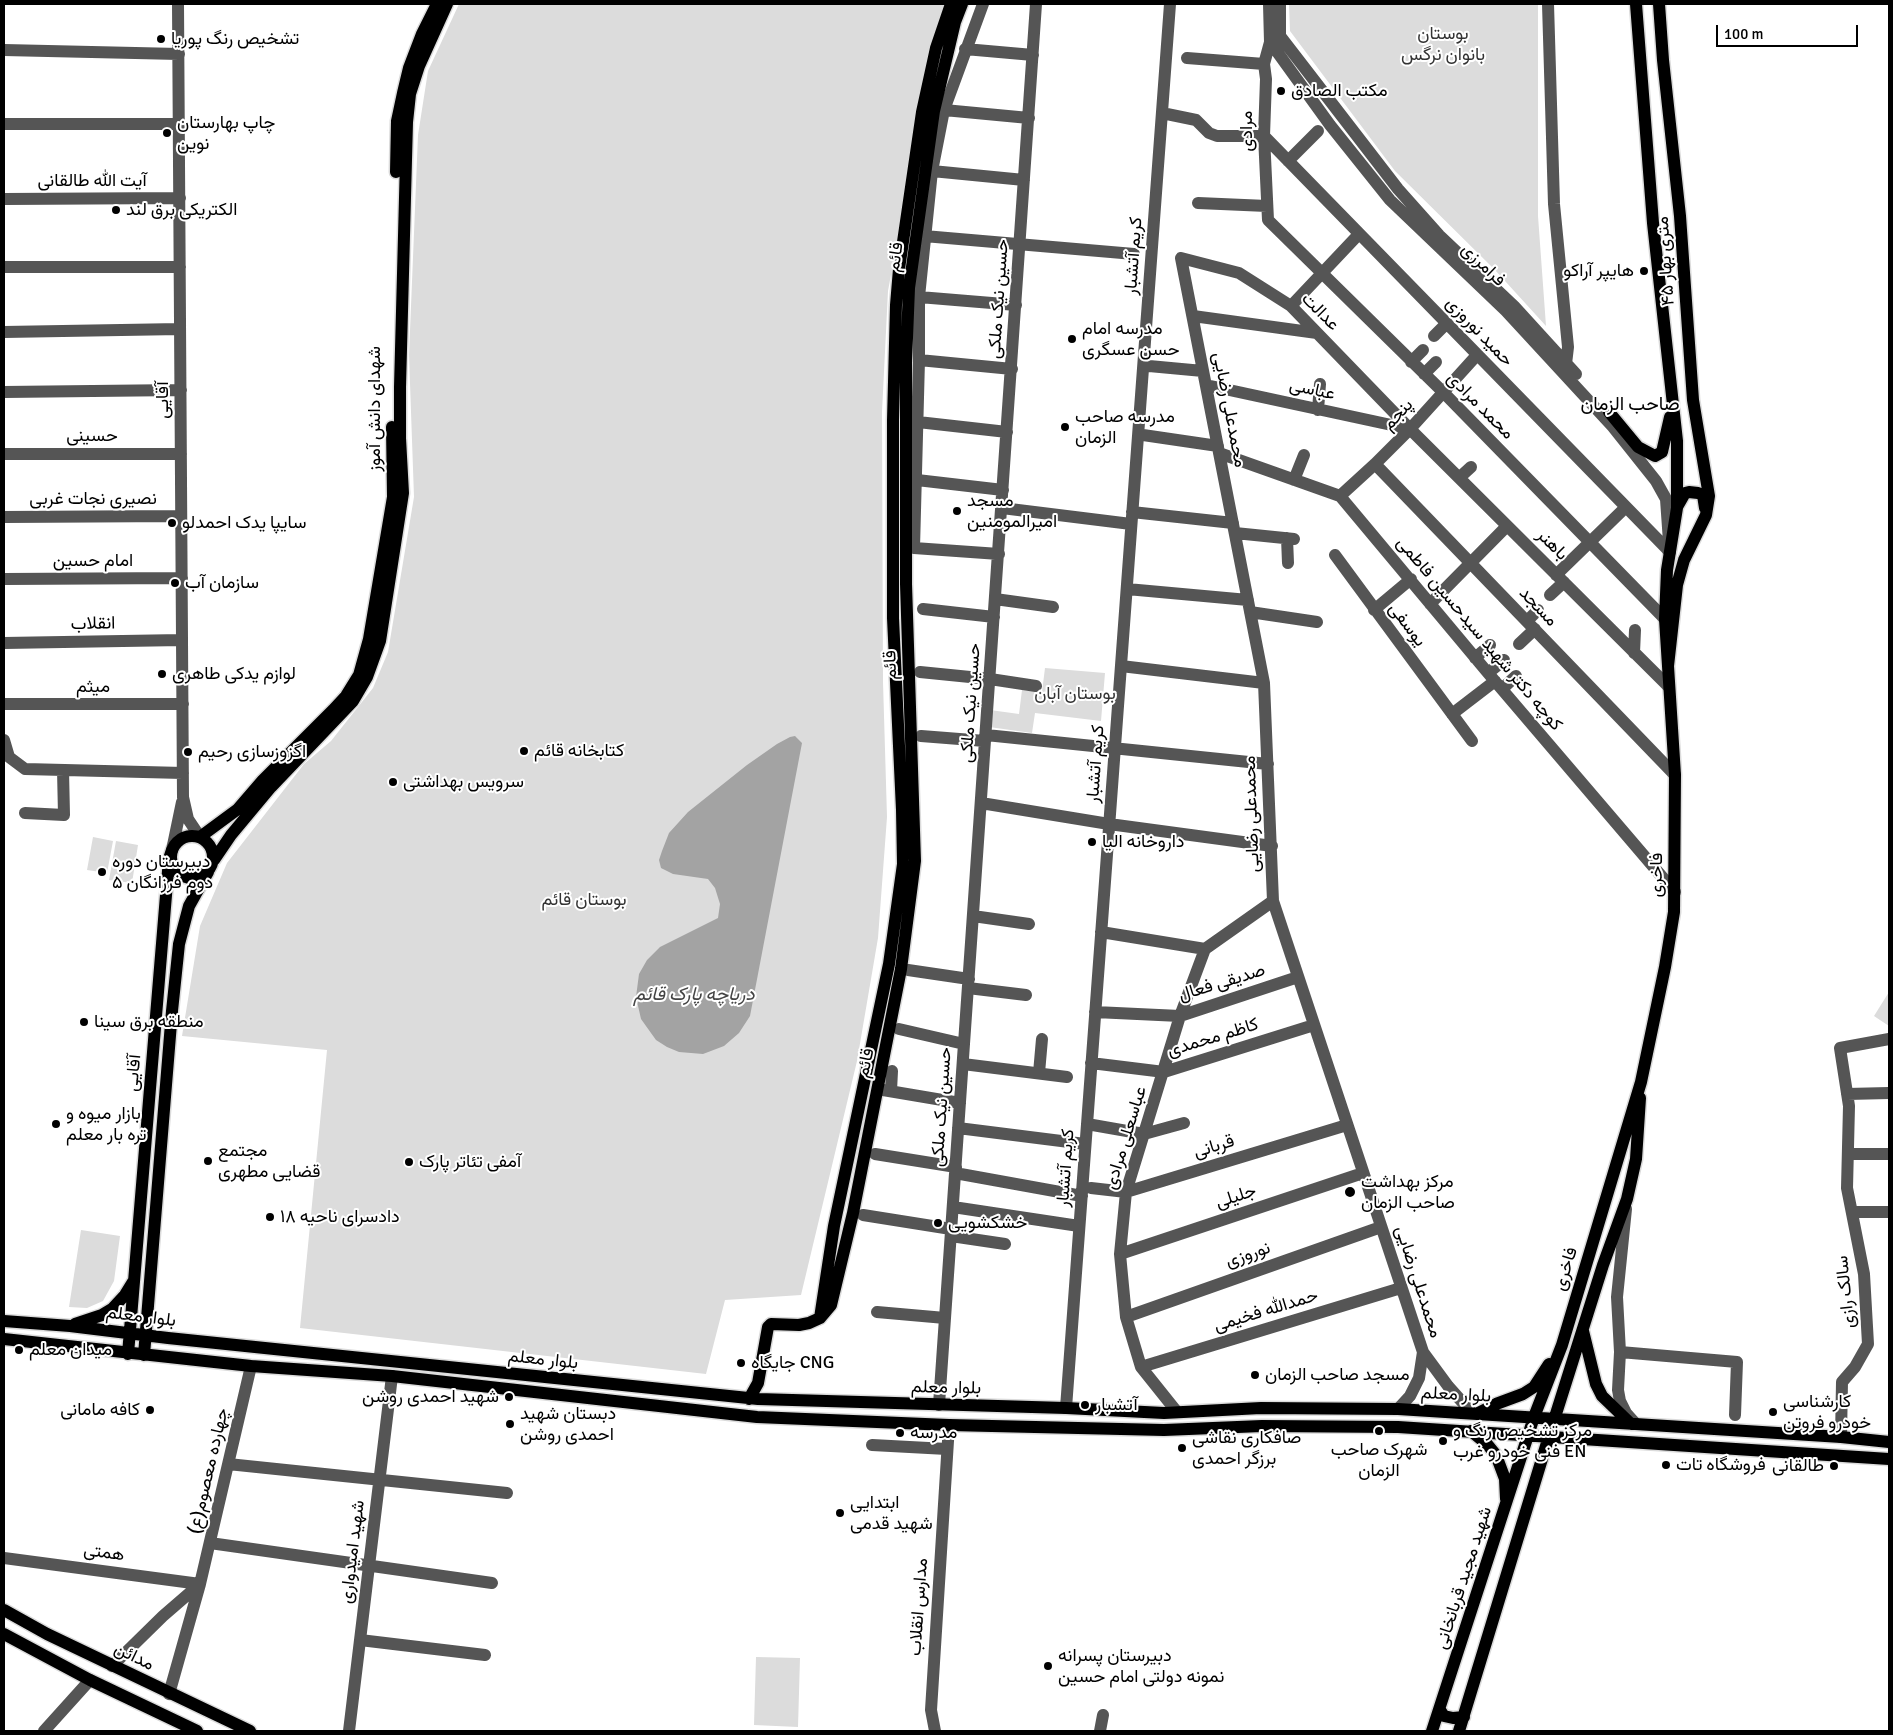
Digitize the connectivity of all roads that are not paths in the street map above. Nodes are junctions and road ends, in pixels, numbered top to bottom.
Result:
1 (178, 4) edge
2 (437, 4) edge
3 (448, 4) edge
4 (950, 4) edge
5 (962, 4) edge
6 (982, 4) edge
7 (1036, 4) edge
8 (1170, 4) edge
9 (1269, 4) edge
10 (1280, 4) edge
11 (1548, 4) edge
12 (1636, 4) edge
13 (1659, 4) edge
14 (1270, 42) junction
15 (965, 49) junction
16 (4, 50) edge
17 (178, 54) junction
18 (1033, 55) junction
19 (1187, 58) dead end
20 (1264, 64) junction
21 (944, 110) junction
22 (1162, 113) junction
23 (1028, 118) junction
24 (4, 124) edge
25 (179, 124) junction
26 (1318, 132) dead end
27 (1264, 136) junction
28 (1288, 161) junction
29 (932, 171) junction
30 (1024, 180) junction
31 (180, 198) junction
32 (4, 199) edge
33 (1198, 203) dead end
34 (1267, 206) junction
35 (1268, 220) joint
36 (1359, 234) junction
37 (924, 236) junction
38 (1020, 245) junction
39 (1134, 254) dead end
40 (1181, 258) joint
41 (4, 267) edge
42 (180, 267) junction
43 (1322, 274) junction
44 (919, 297) junction
45 (1016, 305) junction
46 (1291, 306) junction
47 (1192, 316) junction
48 (1446, 323) junction
49 (180, 329) junction
50 (4, 332) edge
51 (1317, 333) junction
52 (1434, 336) dead end
53 (1423, 350) dead end
54 (1477, 354) junction
55 (919, 360) junction
56 (1411, 362) junction
57 (1436, 362) dead end
58 (1566, 364) junction
59 (1149, 366) dead end
60 (1012, 369) junction
61 (1203, 371) junction
62 (1424, 374) junction
63 (1320, 384) dead end
64 (1206, 385) junction
65 (181, 390) junction
66 (4, 392) edge
67 (1443, 392) junction
68 (1673, 402) junction
69 (1318, 410) junction
70 (1609, 412) joint
71 (918, 422) junction
72 (1410, 429) junction
73 (1007, 432) junction
74 (1143, 435) dead end
75 (1218, 449) junction
76 (4, 454) edge
77 (181, 454) junction
78 (1304, 455) dead end
79 (1375, 464) junction
80 (1471, 467) dead end
81 (1460, 478) junction
82 (917, 480) junction
83 (1294, 480) junction
84 (1003, 490) junction
85 (1340, 496) junction
86 (1626, 507) junction
87 (1002, 508) junction
88 (1677, 508) junction
89 (1706, 515) junction
90 (182, 516) junction
91 (4, 517) edge
92 (1132, 518) junction
93 (1507, 526) junction
94 (1234, 528) junction
95 (1590, 543) junction
96 (1670, 552) junction
97 (999, 554) junction
98 (1335, 556) dead end
99 (1288, 563) dead end
100 (1471, 563) junction
101 (182, 578) junction
102 (1560, 579) junction
103 (4, 580) edge
104 (1411, 580) junction
105 (1127, 589) junction
106 (1550, 596) dead end
107 (995, 599) junction
108 (1248, 600) junction
109 (1430, 604) junction
110 (1053, 607) dead end
111 (923, 609) dead end
112 (1374, 610) junction
113 (1538, 610) dead end
114 (1250, 612) junction
115 (994, 617) junction
116 (1665, 619) junction
117 (1317, 622) dead end
118 (1531, 625) junction
119 (1635, 630) dead end
120 (182, 640) junction
121 (4, 643) edge
122 (1519, 644) dead end
123 (1490, 645) dead end
124 (1634, 653) junction
125 (1475, 658) junction
126 (1504, 660) dead end
127 (1121, 666) junction
128 (1668, 666) junction
129 (920, 672) dead end
130 (1516, 676) dead end
131 (990, 679) junction
132 (1495, 681) junction
133 (1264, 683) junction
134 (1036, 686) dead end
135 (1669, 687) junction
136 (4, 704) edge
137 (182, 704) junction
138 (1452, 714) junction
139 (921, 736) dead end
140 (986, 738) junction
141 (4, 740) edge
142 (1472, 741) dead end
143 (1115, 748) junction
144 (1268, 764) junction
145 (63, 770) junction
146 (183, 773) junction
147 (1675, 774) junction
148 (267, 784) junction
149 (183, 797) junction
150 (981, 802) junction
151 (25, 813) dead end
152 (1109, 824) junction
153 (200, 837) junction
154 (1272, 846) junction
155 (172, 850) junction
156 (214, 860) junction
157 (208, 872) junction
158 (1675, 892) junction
159 (1273, 901) junction
160 (973, 916) junction
161 (1029, 924) dead end
162 (1101, 932) junction
163 (1205, 949) junction
164 (908, 970) dead end
165 (1298, 977) junction
166 (968, 984) junction
167 (1026, 995) dead end
168 (1095, 1012) junction
169 (1180, 1016) junction
170 (1314, 1025) junction
171 (899, 1029) dead end
172 (1042, 1039) dead end
173 (1889, 1040) edge
174 (964, 1044) junction
175 (1091, 1063) junction
176 (963, 1064) junction
177 (892, 1071) dead end
178 (1164, 1072) junction
179 (1039, 1073) junction
180 (1067, 1076) dead end
181 (1641, 1082) junction
182 (1847, 1094) junction
183 (1889, 1094) edge
184 (960, 1103) junction
185 (1184, 1123) dead end
186 (1087, 1124) junction
187 (1347, 1125) junction
188 (958, 1128) junction
189 (1144, 1134) junction
190 (1086, 1144) junction
191 (875, 1154) dead end
192 (1848, 1154) junction
193 (1889, 1154) edge
194 (955, 1170) junction
195 (1363, 1173) junction
196 (1086, 1192) junction
197 (1126, 1192) junction
198 (1627, 1199) junction
199 (953, 1207) junction
200 (1852, 1212) junction
201 (1889, 1212) edge
202 (863, 1215) dead end
203 (1079, 1226) junction
204 (1381, 1227) junction
205 (951, 1233) junction
206 (1005, 1244) dead end
207 (1120, 1254) junction
208 (136, 1277) junction
209 (1401, 1288) junction
210 (148, 1311) junction
211 (877, 1312) dead end
212 (1126, 1316) junction
213 (820, 1318) junction
214 (945, 1318) junction
215 (4, 1321) edge
216 (70, 1326) junction
217 (1583, 1330) junction
218 (130, 1334) junction
219 (146, 1336) junction
220 (168, 1338) junction
221 (4, 1339) edge
222 (1562, 1345) junction
223 (1422, 1352) junction
224 (1620, 1352) junction
225 (128, 1354) junction
226 (144, 1355) junction
227 (251, 1366) junction
228 (1141, 1367) junction
229 (392, 1376) junction
230 (749, 1399) junction
231 (939, 1405) junction
232 (1066, 1408) junction
233 (1398, 1409) junction
234 (1177, 1412) junction
235 (1475, 1413) junction
236 (1735, 1415) dead end
237 (1534, 1417) junction
238 (1555, 1419) junction
239 (1633, 1424) junction
240 (948, 1425) junction
241 (1471, 1430) junction
242 (1529, 1434) junction
243 (1549, 1436) junction
244 (1841, 1437) junction
245 (1889, 1442) edge
246 (872, 1445) dead end
247 (947, 1449) junction
248 (1889, 1459) edge
249 (228, 1464) junction
250 (380, 1479) junction
251 (506, 1493) dead end
252 (1506, 1506) junction
253 (210, 1543) junction
254 (4, 1558) edge
255 (369, 1567) junction
256 (492, 1583) dead end
257 (200, 1584) junction
258 (4, 1610) edge
259 (4, 1634) edge
260 (360, 1640) junction
261 (485, 1654) dead end
262 (112, 1666) junction
263 (90, 1680) junction
264 (169, 1694) junction
265 (1440, 1710) junction
266 (1103, 1715) dead end
267 (1464, 1716) junction
268 (44, 1731) edge
269 (197, 1731) edge
270 (250, 1731) edge
271 (349, 1731) edge
272 (935, 1731) edge
273 (1100, 1731) edge
274 (1432, 1731) edge
275 (1459, 1731) edge

1 - 17 street, آقایی
2 - 148 main road, شهدای دانش آموز
3 - 148 main road
4 - 213 main road, قائم
5 - 213 main road, قائم
6 - 15 street
7 - 18 street, حسین نیک ملکی
8 - 22 street, کریم آتشبار
9 - 14 street
10 - 58 street, فرامرزی
11 - 58 street
12 - 68 main road, ۴۵ متری بهار
13 - 89 main road, ۴۵ متری بهار
14 - 20 street, مرادی
14 - 96 street, فرامرزی
15 - 18 street
15 - 21 street
16 - 17 street
17 - 25 street, آقایی
18 - 23 street, حسین نیک ملکی
19 - 20 street
20 - 27 street, مرادی
21 - 23 street
21 - 29 street
22 - 27 street
22 - 92 street, کریم آتشبار
23 - 30 street, حسین نیک ملکی
24 - 25 street
25 - 31 street, آقایی
26 - 28 street
27 - 28 street, حمید نوروزی
27 - 34 street, مرادی
28 - 36 street, حمید نوروزی
29 - 30 street
29 - 37 street
30 - 38 street, حسین نیک ملکی
31 - 32 street, آیت الله طالقانی
31 - 42 street, آقایی
33 - 34 street
34 - 35 street, مرادی
35 - 43 street, محمد مرادی
36 - 43 street
36 - 48 street, حمید نوروزی
37 - 38 street
37 - 44 street
38 - 39 street
38 - 45 street, حسین نیک ملکی
40 - 46 street, عدالت
40 - 47 street, محمدعلی رضایی
41 - 42 street
42 - 49 street, آقایی
43 - 46 street
43 - 56 street, محمد مرادی
44 - 45 street
44 - 55 street
45 - 60 street, حسین نیک ملکی
46 - 51 street, عدالت
47 - 51 street
47 - 61 street, محمدعلی رضایی
48 - 52 street
48 - 54 street, حمید نوروزی
49 - 50 street
49 - 65 street, آقایی
51 - 72 street, عدالت
53 - 56 street
54 - 67 street, پنجم
54 - 86 street, حمید نوروزی
55 - 60 street
55 - 71 street
56 - 62 street, محمد مرادی
57 - 62 street
58 - 70 street, فرامرزی
59 - 61 street
60 - 73 street, حسین نیک ملکی
61 - 64 street, محمدعلی رضایی
62 - 67 street, محمد مرادی
63 - 69 street
64 - 69 street, عباسی
64 - 75 street, محمدعلی رضایی
65 - 66 street
65 - 77 street, آقایی
67 - 72 street, پنجم
67 - 95 street, محمد مرادی
68 - 70 main road
68 - 88 main road, ۴۵ متری بهار
69 - 72 street, عباسی
71 - 73 street
71 - 82 street
72 - 79 street, پنجم
72 - 81 street, باهنر
73 - 84 street, حسین نیک ملکی
74 - 75 street
75 - 83 street
75 - 94 street, محمدعلی رضایی
76 - 77 street, حسینی
77 - 90 street, آقایی
78 - 83 street
79 - 85 street, پنجم
79 - 100 street, مسجد
80 - 81 street
81 - 93 street, باهنر
82 - 84 street
82 - 97 street
83 - 85 street
84 - 87 street, حسین نیک ملکی
85 - 104 street, کوچه دکتر شهید سیدحسین فاطمی
86 - 95 street
86 - 96 street, حمید نوروزی
87 - 92 street
87 - 97 street, حسین نیک ملکی
88 - 89 main road
88 - 96 main road, فاخری
89 - 128 main road, فاخری
90 - 91 street, نصیری نجات غربی
90 - 101 street, آقایی
92 - 94 street
92 - 105 street, کریم آتشبار
93 - 100 street
93 - 102 street, باهنر
94 - 99 street
94 - 108 street, محمدعلی رضایی
95 - 102 street
95 - 116 street, محمد مرادی
96 - 116 main road, فاخری
97 - 107 street, حسین نیک ملکی
98 - 112 street, یوسفی
100 - 109 street
100 - 118 street, مسجد
101 - 103 street, امام حسین
101 - 120 street, آقایی
102 - 106 street
102 - 124 street, باهنر
104 - 109 street, کوچه دکتر شهید سیدحسین فاطمی
104 - 112 street
105 - 108 street
105 - 127 street, کریم آتشبار
107 - 110 street
107 - 115 street, حسین نیک ملکی
108 - 114 street, محمدعلی رضایی
109 - 125 street, کوچه دکتر شهید سیدحسین فاطمی
111 - 115 street
112 - 138 street, یوسفی
113 - 118 street
114 - 117 street
114 - 133 street, محمدعلی رضایی
115 - 131 street, حسین نیک ملکی
116 - 128 main road, فاخری
118 - 122 street
118 - 147 street, مسجد
119 - 124 street
120 - 121 street, انقلاب
120 - 137 street, آقایی
123 - 125 street
124 - 135 street, باهنر
125 - 132 street, کوچه دکتر شهید سیدحسین فاطمی
126 - 132 street
127 - 133 street
127 - 143 street, کریم آتشبار
128 - 135 main road, فاخری
129 - 131 street
130 - 132 street
131 - 134 street
131 - 140 street, حسین نیک ملکی
132 - 138 street
132 - 158 street, کوچه دکتر شهید سیدحسین فاطمی
133 - 144 street, محمدعلی رضایی
135 - 147 main road, فاخری
136 - 137 street, میثم
137 - 146 street, آقایی
138 - 142 street, یوسفی
139 - 140 street
140 - 143 street
140 - 150 street, حسین نیک ملکی
141 - 145 street
143 - 144 street
143 - 152 street, کریم آتشبار
144 - 154 street, محمدعلی رضایی
145 - 146 street
145 - 151 street
146 - 149 street, آقایی
147 - 158 main road, فاخری
148 - 153 main road
148 - 156 main road
149 - 153 street, آقایی
149 - 155 street, آقایی
150 - 152 street
150 - 160 street, حسین نیک ملکی
152 - 154 street
152 - 162 street, کریم آتشبار
153 - 155 main road
153 - 156 main road
154 - 159 street, محمدعلی رضایی
155 - 157 main road
155 - 208 main road, آقایی
156 - 157 main road
157 - 210 main road, آقایی
158 - 181 main road, فاخری
159 - 163 street
159 - 165 street, محمدعلی رضایی
160 - 161 street
160 - 166 street, حسین نیک ملکی
162 - 163 street
162 - 168 street, کریم آتشبار
163 - 169 street, عباسعلی مرادی
164 - 166 street
165 - 169 street, صدیقی فعال
165 - 170 street, محمدعلی رضایی
166 - 167 street
166 - 174 street, حسین نیک ملکی
168 - 169 street, صدیقی فعال
168 - 175 street, کریم آتشبار
169 - 178 street, عباسعلی مرادی
170 - 178 street, کاظم محمدی
170 - 187 street, محمدعلی رضایی
171 - 174 street
172 - 179 street
173 - 182 street, سالک رازی
174 - 176 street, حسین نیک ملکی
175 - 178 street, کاظم محمدی
175 - 186 street, کریم آتشبار
176 - 179 street
176 - 184 street, حسین نیک ملکی
177 - 184 street
178 - 189 street, عباسعلی مرادی
179 - 180 street
181 - 198 main road, فاخری
181 - 222 main road, فاخری
182 - 183 street
182 - 192 street, سالک رازی
184 - 188 street, حسین نیک ملکی
185 - 189 street
186 - 189 street
186 - 190 street, کریم آتشبار
187 - 195 street, محمدعلی رضایی
187 - 197 street, قربانی
188 - 190 street
188 - 194 street, حسین نیک ملکی
189 - 197 street, عباسعلی مرادی
190 - 196 street, کریم آتشبار
191 - 194 street, قربانی
192 - 193 street
192 - 200 street, سالک رازی
194 - 196 street, قربانی
194 - 199 street, حسین نیک ملکی
195 - 204 street, محمدعلی رضایی
195 - 207 street, جلیلی
196 - 197 street, قربانی
196 - 203 street, کریم آتشبار
197 - 207 street, عباسعلی مرادی
198 - 217 main road, فاخری
198 - 224 street
199 - 203 street
199 - 205 street, حسین نیک ملکی
200 - 201 street
200 - 244 street, سالک رازی
202 - 205 street
203 - 232 street, کریم آتشبار
204 - 209 street, محمدعلی رضایی
204 - 212 street, نوروزی
205 - 206 street
205 - 214 street, حسین نیک ملکی
207 - 212 street, عباسعلی مرادی
208 - 216 main road
208 - 218 main road, آقایی
209 - 223 street, محمدعلی رضایی
209 - 228 street, حمدالله فخیمی
210 - 219 main road, آقایی
210 - 220 main road
211 - 214 street
212 - 228 street, عباسعلی مرادی
213 - 230 main road
214 - 231 street, حسین نیک ملکی
215 - 216 main road, بلوار معلم
216 - 218 main road, بلوار معلم
217 - 238 main road, فاخری
217 - 239 main road
218 - 219 main road, بلوار معلم
218 - 225 main road, آقایی
219 - 220 main road, بلوار معلم
219 - 226 main road, آقایی
220 - 230 main road, بلوار معلم
221 - 225 main road, بلوار معلم
222 - 235 main road
222 - 237 main road, فاخری
223 - 233 street
223 - 235 street
224 - 236 street
224 - 239 street
225 - 226 main road, بلوار معلم
226 - 227 main road, بلوار معلم
227 - 229 main road, بلوار معلم
227 - 249 street, چهارده معصوم(ع)
228 - 234 street, عباسعلی مرادی
229 - 240 main road, بلوار معلم
229 - 250 street, شهيد امیدواری
230 - 231 main road, بلوار معلم
231 - 232 main road, بلوار معلم
232 - 234 main road, بلوار معلم
233 - 234 main road, بلوار معلم
233 - 235 main road, بلوار معلم
235 - 237 main road, بلوار معلم
237 - 238 main road, بلوار معلم
237 - 242 main road, فاخری
238 - 239 main road, بلوار معلم
238 - 243 main road, فاخری
239 - 244 main road, بلوار معلم
240 - 241 main road, بلوار معلم
240 - 247 street, مدارس انقلاب
241 - 242 main road, بلوار معلم
241 - 252 main road
242 - 243 main road, بلوار معلم
242 - 252 main road, شهید مجید قربانخانی
243 - 248 main road, بلوار معلم
243 - 267 main road
244 - 245 main road, بلوار معلم
246 - 247 street
247 - 272 street, مدارس انقلاب
249 - 250 street
249 - 253 street, چهارده معصوم(ع)
250 - 251 street
250 - 255 street, شهيد امیدواری
252 - 265 main road, شهید مجید قربانخانی
253 - 255 street
253 - 257 street, چهارده معصوم(ع)
254 - 257 street, همتی
255 - 256 street
255 - 260 street, شهيد امیدواری
257 - 262 street
257 - 264 street, چهارده معصوم(ع)
258 - 262 main road, مدائن
259 - 263 main road
260 - 261 street
260 - 271 street, شهيد امیدواری
262 - 264 main road, مدائن
263 - 268 street
263 - 269 main road
264 - 270 main road, مدائن
265 - 267 main road
265 - 274 main road, شهید مجید قربانخانی
266 - 273 street
267 - 275 main road

